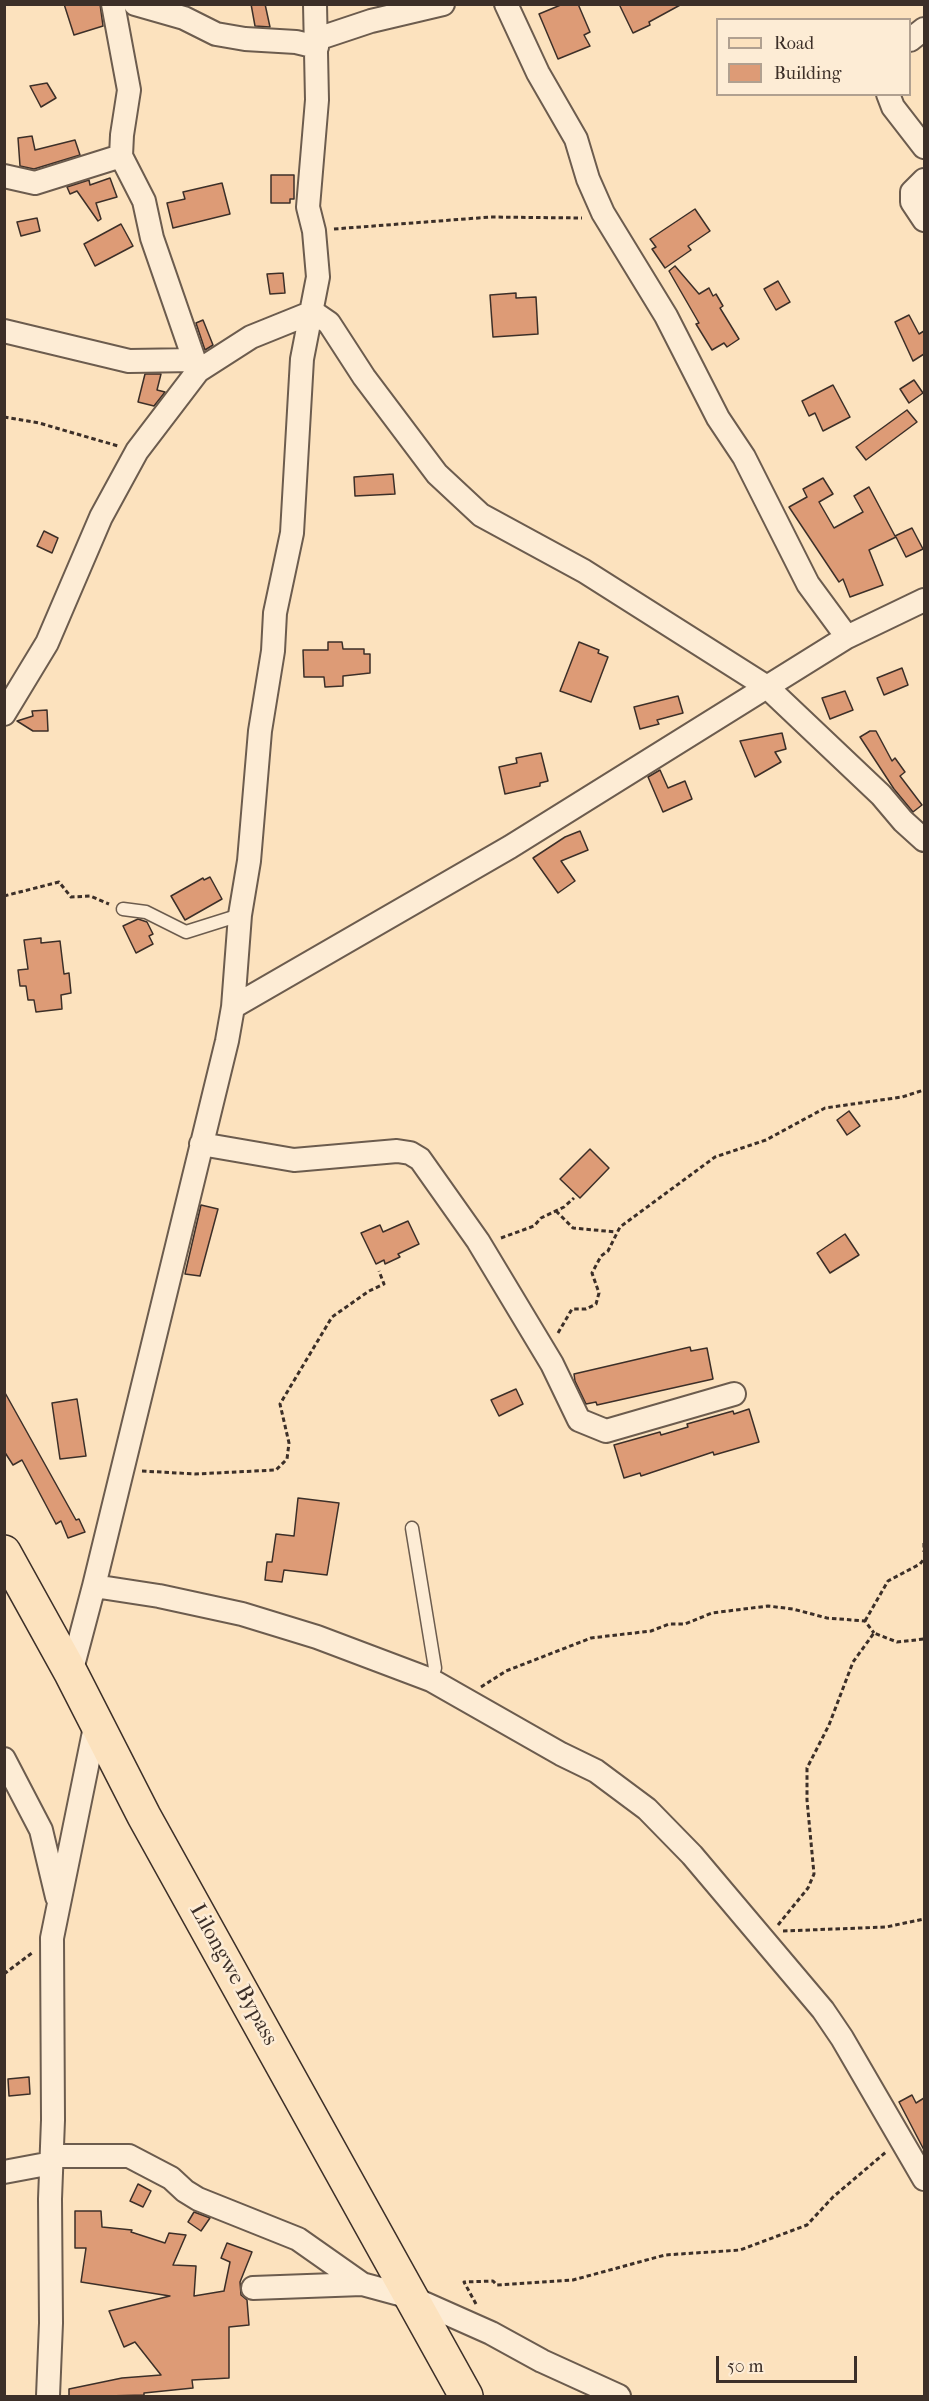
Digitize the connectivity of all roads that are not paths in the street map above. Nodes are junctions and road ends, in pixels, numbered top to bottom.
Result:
1 (113, 4) edge
2 (135, 4) edge
3 (315, 4) edge
4 (443, 4) edge
5 (506, 4) edge
6 (156, 7) edge
7 (924, 28) edge
8 (911, 38) edge
9 (317, 43) junction
10 (889, 96) edge
11 (924, 147) edge
12 (121, 156) junction
13 (4, 176) edge
14 (924, 180) edge
15 (924, 220) edge
16 (313, 312) junction
17 (4, 331) edge
18 (196, 365) junction
19 (924, 600) edge
20 (847, 637) junction
21 (767, 687) junction
22 (4, 714) edge
23 (924, 840) edge
24 (123, 909) road end
25 (240, 915) junction
26 (233, 1007) junction
27 (201, 1144) junction
28 (735, 1394) dead end
29 (412, 1528) dead end
30 (8, 1565) edge
31 (94, 1586) junction
32 (71, 1673) junction
33 (431, 1680) junction
34 (96, 1722) junction
35 (4, 1759) edge
36 (59, 1906) junction
37 (51, 2160) junction
38 (4, 2172) edge
39 (924, 2179) edge
40 (362, 2284) junction
41 (253, 2288) dead end
42 (410, 2297) junction
43 (48, 2397) edge
44 (466, 2397) edge
45 (619, 2397) edge

1 - 12 street
2 - 6 street
3 - 9 street
4 - 9 street
5 - 20 street
6 - 9 street
7 - 8 street
9 - 16 street
10 - 11 street
12 - 13 street
12 - 18 street
14 - 15 street
16 - 18 street
16 - 21 street
16 - 25 street
17 - 18 street
18 - 22 street
19 - 20 street
20 - 21 street
21 - 23 street
21 - 26 street
24 - 25 lane
25 - 26 street
26 - 27 street
27 - 28 street
27 - 31 street
29 - 33 lane
30 - 32 main road, Lilongwe Bypass
31 - 32 street
31 - 33 street
32 - 34 main road, Lilongwe Bypass
33 - 39 street
34 - 36 street
34 - 42 main road, Lilongwe Bypass
35 - 36 street
36 - 37 street
37 - 38 street
37 - 40 street
37 - 43 street
40 - 41 street
40 - 42 street
42 - 44 main road, Lilongwe Bypass
42 - 45 street

